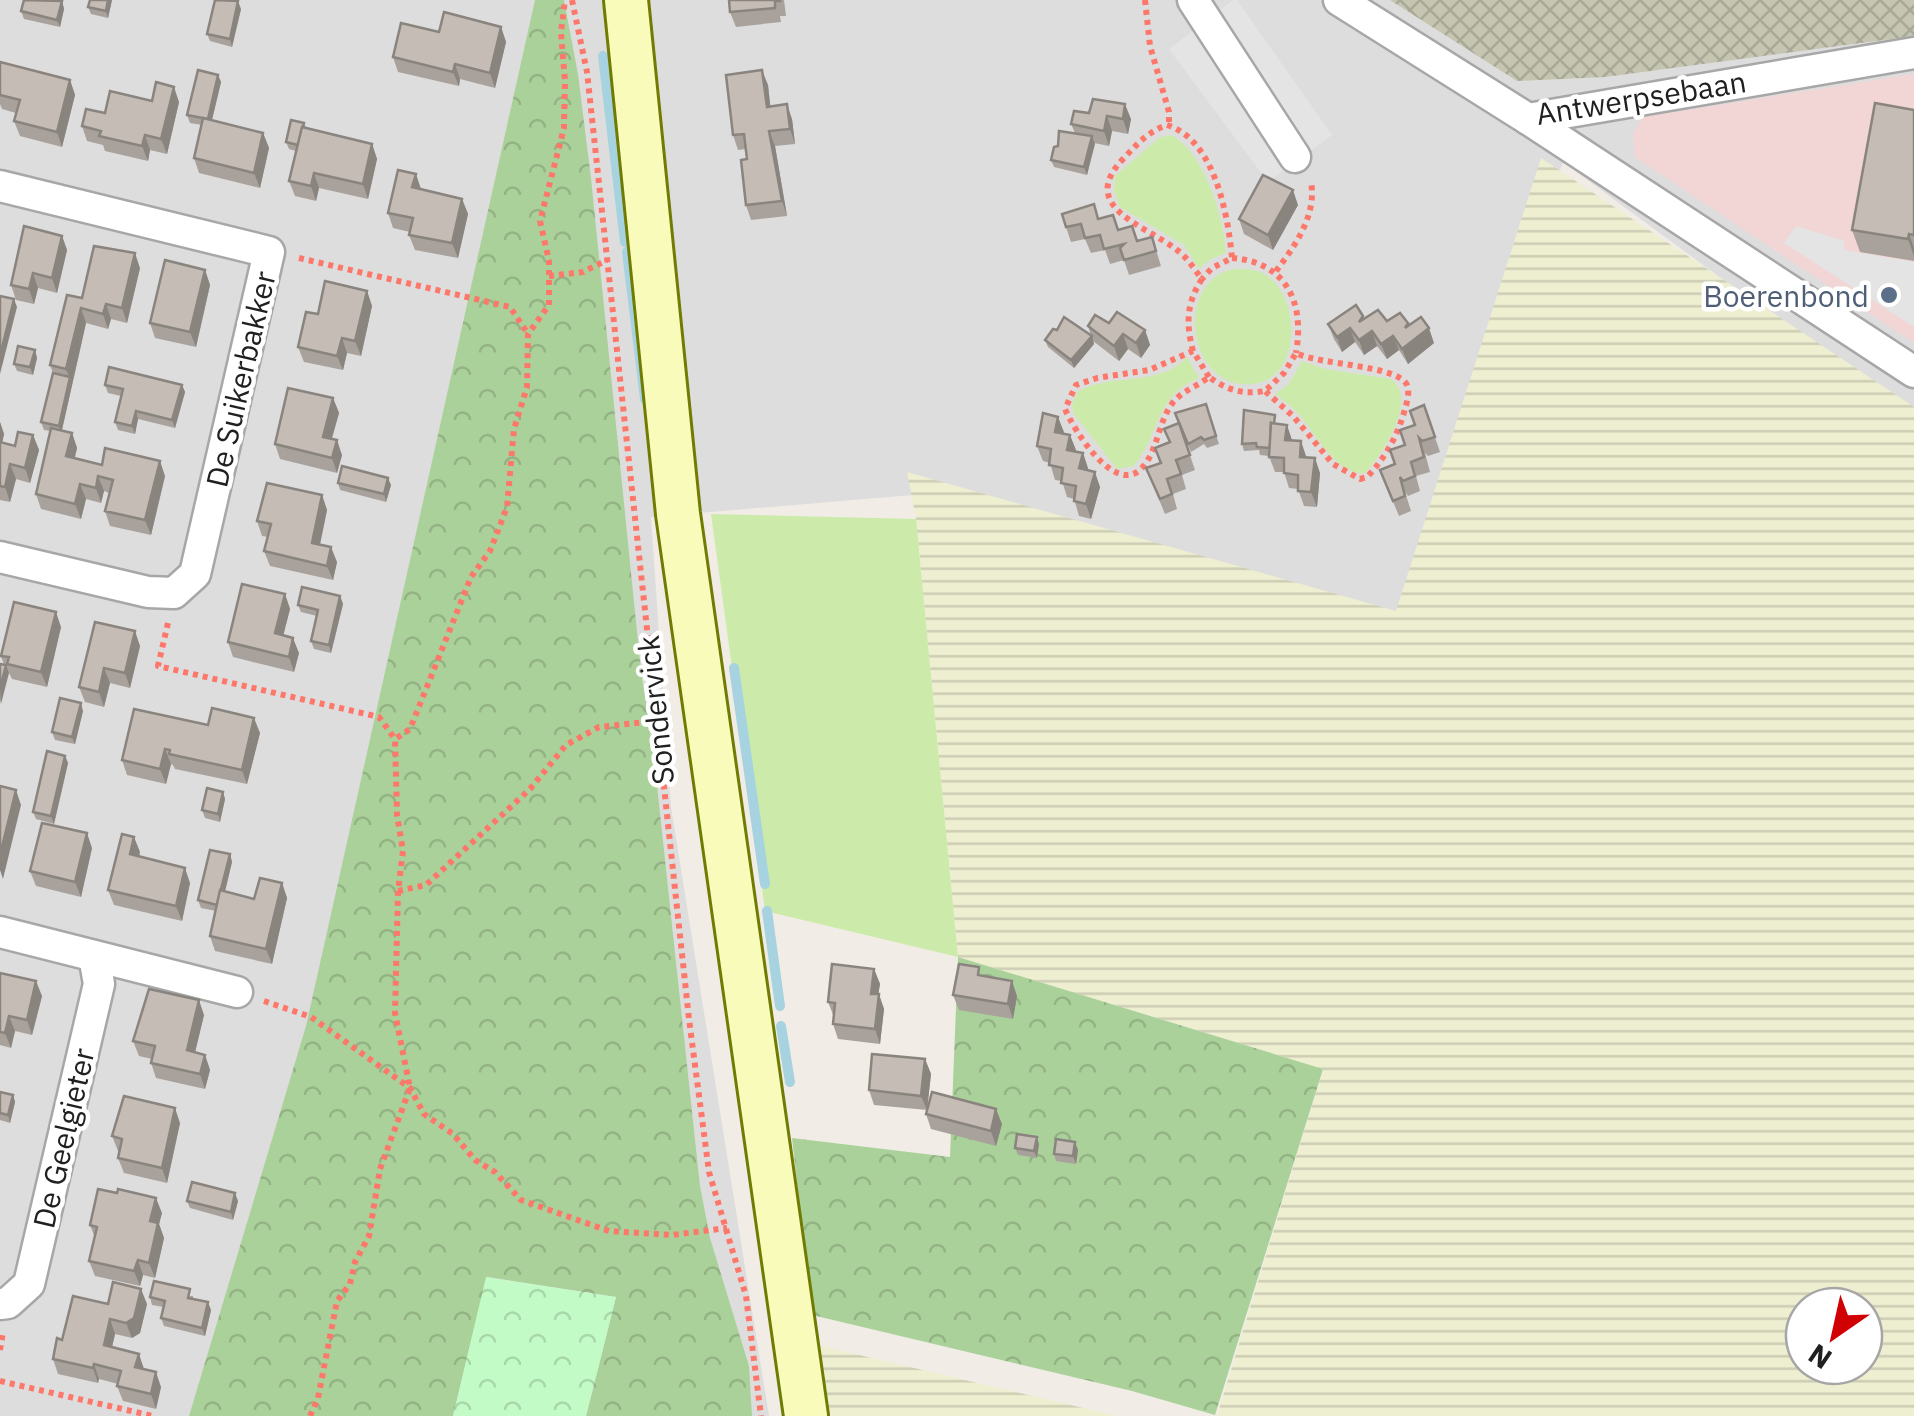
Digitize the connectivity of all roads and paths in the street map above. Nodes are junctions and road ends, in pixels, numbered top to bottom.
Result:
1 (568, 0) edge
2 (626, 0) edge
3 (1145, 0) edge
4 (1193, 0) edge
5 (1339, 0) edge
6 (1914, 53) edge
7 (1528, 119) junction
8 (1169, 126) junction
9 (1296, 157) joint
10 (0, 186) edge
11 (269, 252) junction
12 (1232, 258) junction
13 (607, 260) junction
14 (1276, 271) junction
15 (550, 276) junction
16 (1202, 279) junction
17 (528, 334) junction
18 (1193, 351) junction
19 (1296, 353) junction
20 (1914, 372) edge
21 (1209, 377) junction
22 (1265, 391) junction
23 (0, 558) edge
24 (174, 593) junction
25 (655, 721) junction
26 (396, 739) junction
27 (398, 891) junction
28 (0, 932) edge
29 (94, 956) junction
30 (237, 992) joint
31 (410, 1088) junction
32 (727, 1228) junction
33 (0, 1304) edge
34 (0, 1380) edge
35 (154, 1416) edge
36 (310, 1416) edge
37 (761, 1416) edge
38 (806, 1416) edge

1 - 13 path, Sondervick
1 - 15 path
2 - 38 street, Sondervick
3 - 8 path
4 - 9 street
5 - 7 street, Antwerpsebaan
6 - 7 street, Antwerpsebaan
7 - 20 street
8 - 12 path
8 - 16 path
9 - 14 path
10 - 11 street, De Suikerbakker
11 - 17 path
11 - 24 street, De Suikerbakker
12 - 14 path
12 - 16 path
13 - 15 path
13 - 25 path, Sondervick
14 - 19 path
15 - 17 path
16 - 18 path
17 - 26 path
18 - 21 path
18 - 21 path
19 - 22 path
19 - 22 path
21 - 22 path
23 - 24 street
24 - 26 path
25 - 27 path
25 - 32 path, Sondervick
26 - 27 path
27 - 31 path
28 - 29 street
29 - 30 street
29 - 33 street, De Geelgieter
30 - 31 path
31 - 32 path
31 - 36 path
32 - 37 path, Sondervick
34 - 35 path

